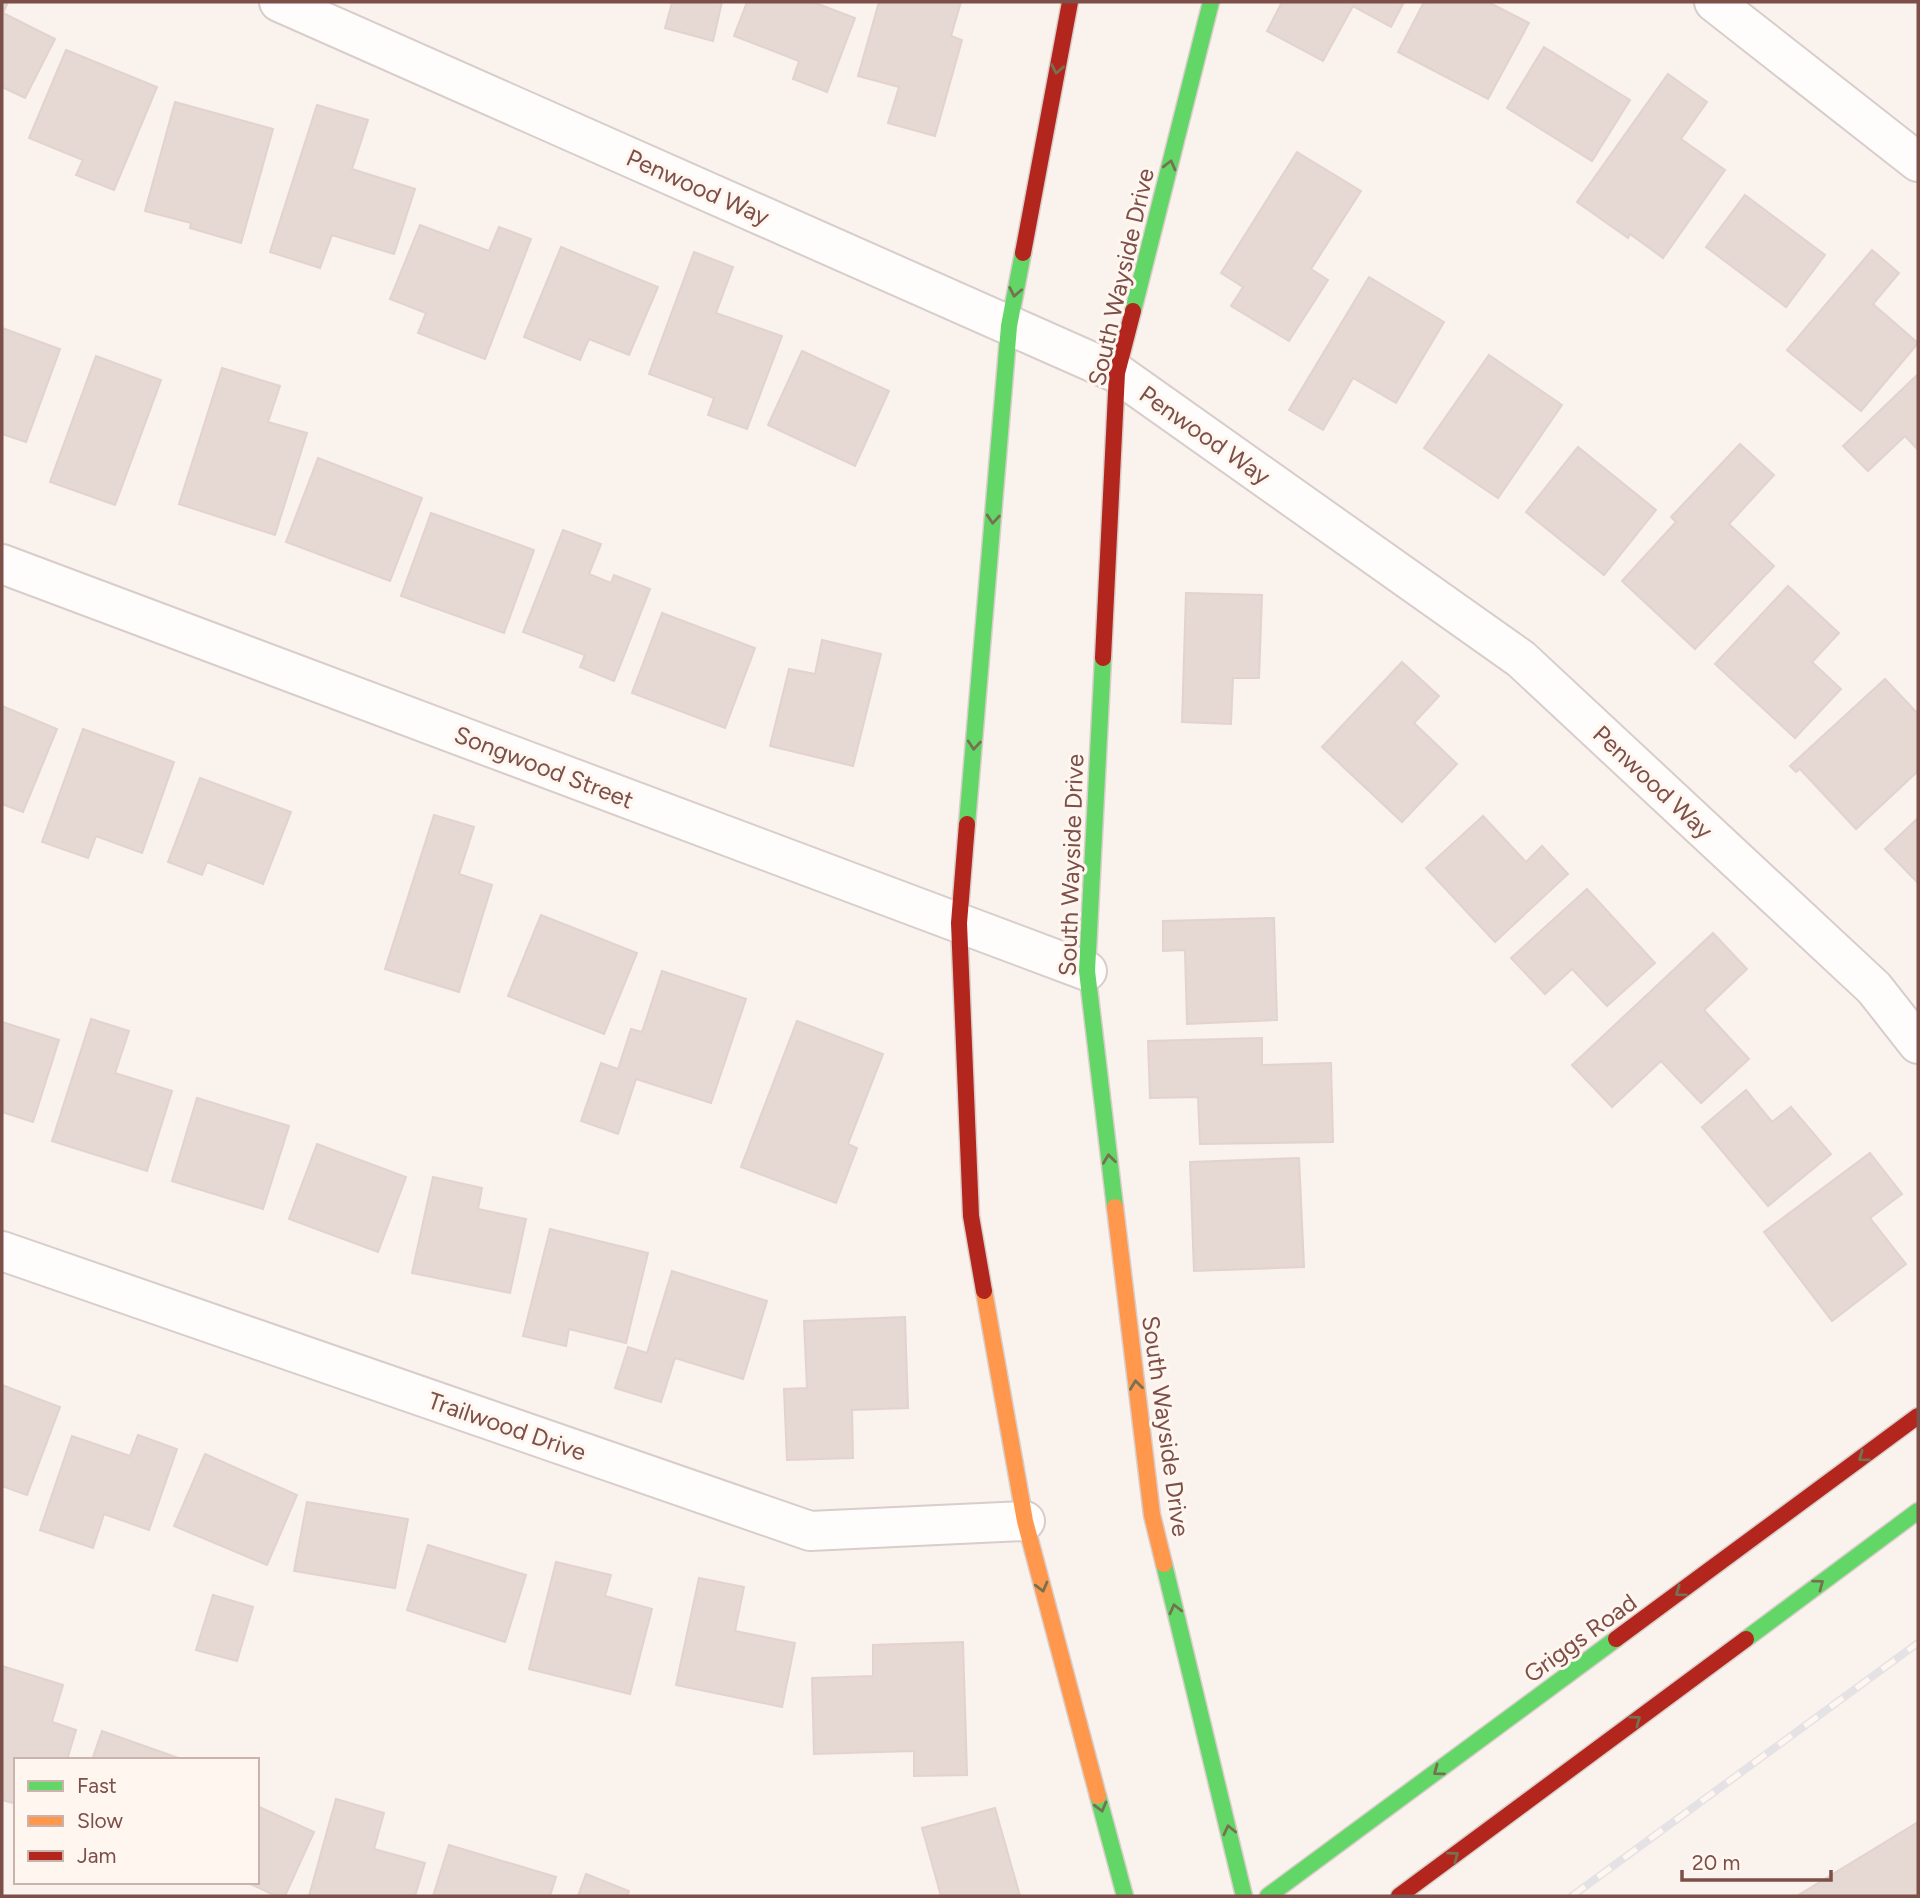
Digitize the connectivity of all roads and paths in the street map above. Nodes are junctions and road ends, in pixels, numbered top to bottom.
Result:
1 (279, 2) edge
2 (1070, 2) edge
3 (1211, 2) edge
4 (1714, 2) edge
5 (1918, 162) edge
6 (1009, 326) junction
7 (1117, 373) junction
8 (2, 564) edge
9 (959, 923) junction
10 (1087, 971) junction
11 (1918, 1044) edge
12 (2, 1251) edge
13 (1918, 1416) edge
14 (1918, 1511) edge
15 (1025, 1521) junction
16 (1125, 1896) edge
17 (1244, 1896) edge
18 (1268, 1896) edge
19 (1399, 1896) edge

1 - 6 street, Penwood Way
2 -> 6 main road
7 -> 3 main road, South Wayside Drive
4 - 5 street
6 - 7 street, Penwood Way
6 -> 9 main road
7 - 10 main road, South Wayside Drive
7 - 11 street, Penwood Way
8 - 9 street, Songwood Street
9 - 10 street, Songwood Street
9 - 15 main road
17 -> 10 main road, South Wayside Drive
12 - 15 street, Trailwood Drive
13 -> 18 main road, Griggs Road
19 -> 14 main road
15 -> 16 main road

